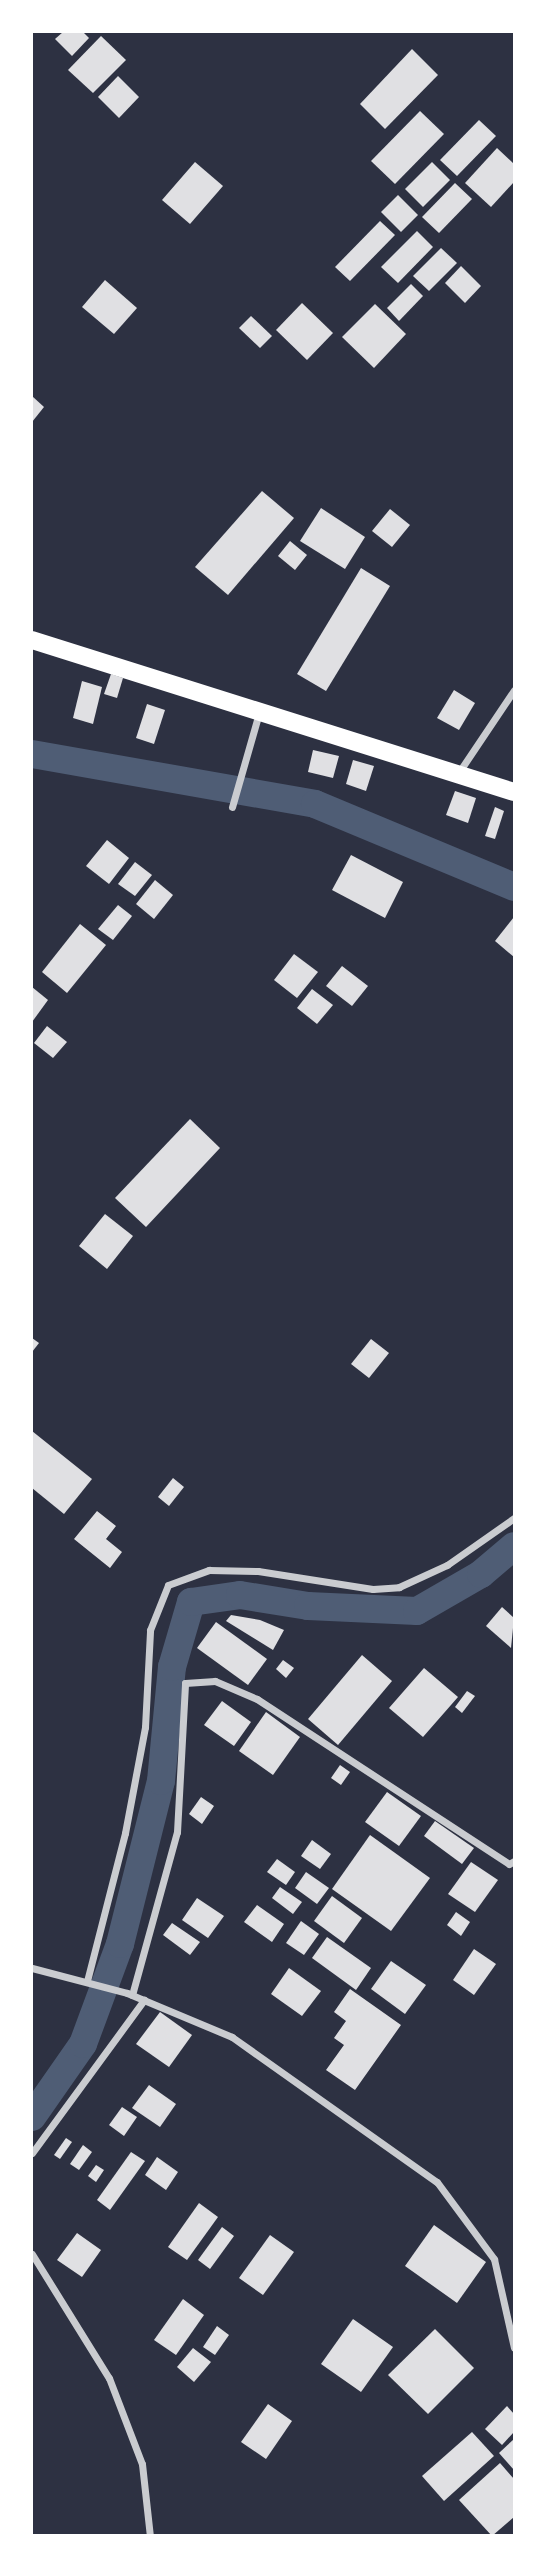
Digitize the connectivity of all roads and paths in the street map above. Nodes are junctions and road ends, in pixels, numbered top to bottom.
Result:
1 (32, 640) edge
2 (514, 690) edge
3 (260, 710) junction
4 (459, 772) junction
5 (514, 792) edge
6 (232, 807) dead end
7 (514, 1518) edge
8 (514, 1861) edge
9 (32, 1968) edge
10 (87, 1981) junction
11 (130, 1994) junction
12 (144, 2000) junction
13 (32, 2153) edge
14 (32, 2254) edge
15 (514, 2348) edge
16 (150, 2536) edge

1 - 3 main road
2 - 4 street
3 - 4 main road
3 - 6 street
4 - 5 main road
7 - 10 street
8 - 11 street
9 - 10 street
10 - 11 street
11 - 12 street
12 - 13 street
12 - 15 street
14 - 16 street

